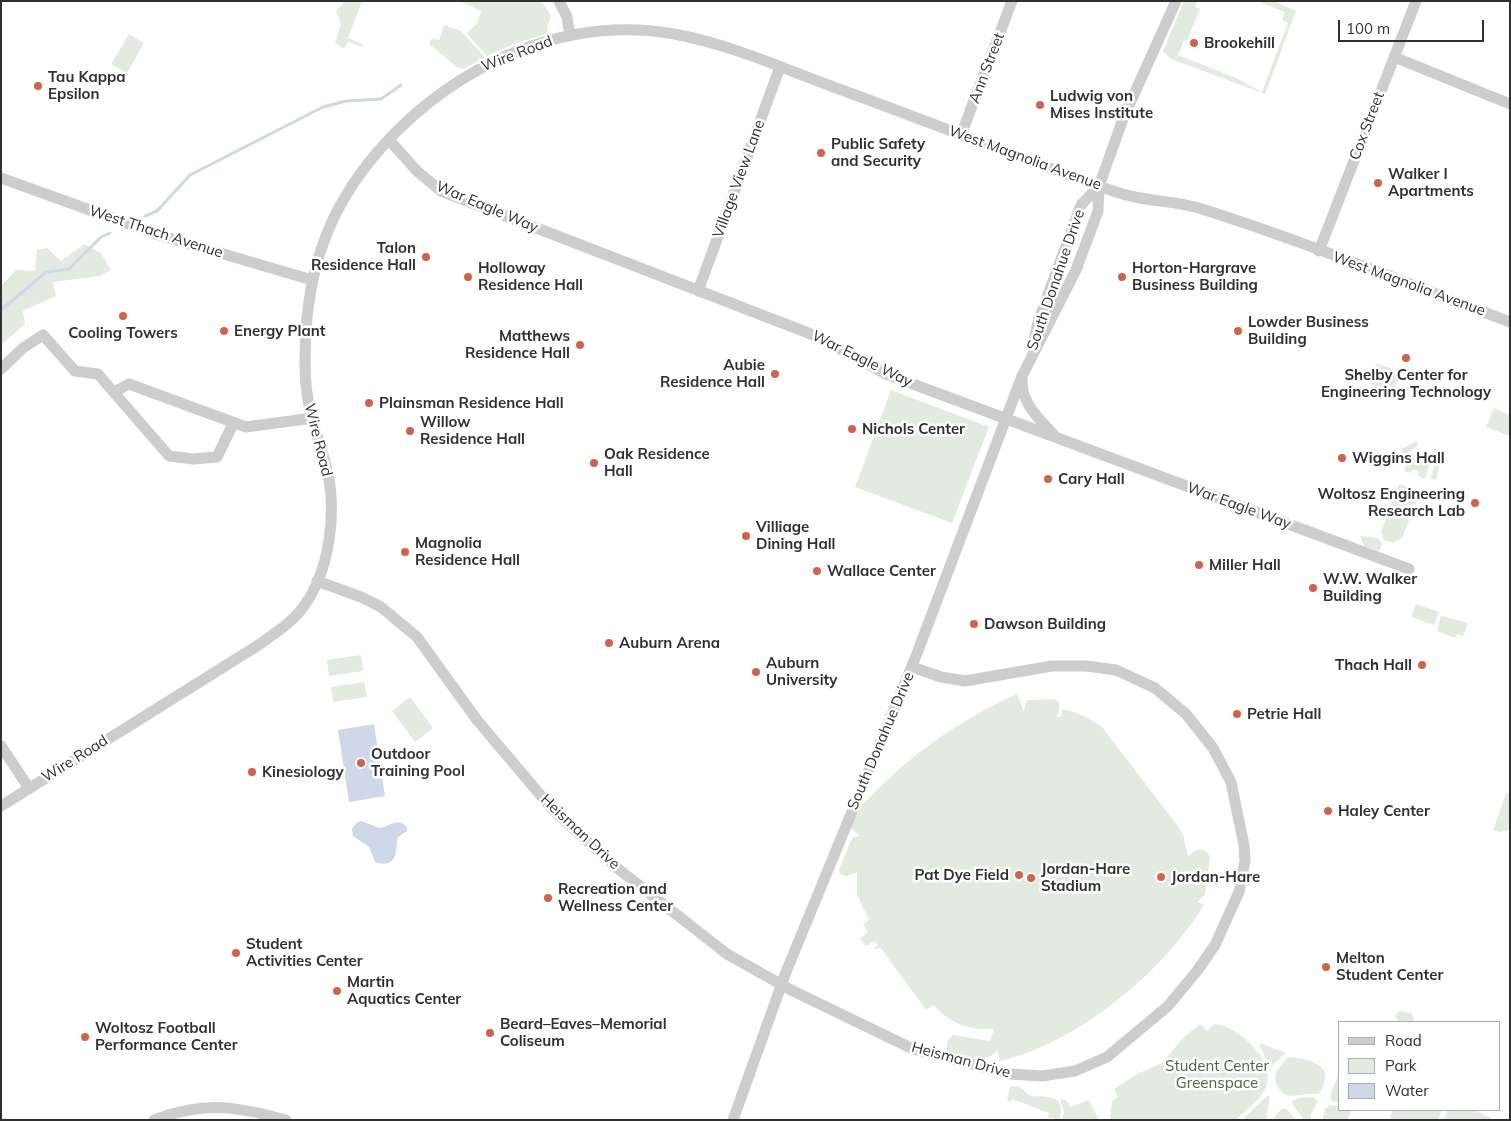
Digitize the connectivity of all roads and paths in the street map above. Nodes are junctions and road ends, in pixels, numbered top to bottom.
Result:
1 (559, 1) edge
2 (1012, 1) edge
3 (1176, 1) edge
4 (1416, 1) edge
5 (570, 36) junction
6 (1394, 57) junction
7 (780, 68) junction
8 (1510, 104) edge
9 (961, 134) junction
10 (389, 140) junction
11 (1, 178) edge
12 (1099, 186) junction
13 (1319, 251) junction
14 (312, 280) junction
15 (698, 291) junction
16 (1510, 322) edge
17 (1028, 361) junction
18 (1, 369) edge
19 (1022, 376) junction
20 (114, 392) junction
21 (313, 418) junction
22 (1006, 419) junction
23 (233, 424) junction
24 (1057, 438) junction
25 (1410, 569) dead end
26 (318, 581) junction
27 (912, 667) junction
28 (1, 746) edge
29 (29, 788) junction
30 (1, 806) edge
31 (782, 985) junction
32 (154, 1120) edge
33 (286, 1120) edge
34 (733, 1120) edge

1 - 5 street
2 - 9 street, Ann Street
3 - 12 street
4 - 6 street, Cox Street
5 - 7 street, West Magnolia Avenue
5 - 10 street, Wire Road
6 - 8 street
6 - 13 street, Cox Street
7 - 9 street, West Magnolia Avenue
7 - 15 street, Village View Lane
9 - 12 street, West Magnolia Avenue
10 - 14 street, Wire Road
10 - 15 street, War Eagle Way
11 - 14 street, West Thach Avenue
12 - 13 street, West Magnolia Avenue
12 - 17 street, South Donahue Drive
12 - 17 street, South Donahue Drive
13 - 16 street, West Magnolia Avenue
14 - 21 street, Wire Road
15 - 22 street, War Eagle Way
17 - 19 street, South Donahue Drive
18 - 20 street
19 - 22 street, South Donahue Drive
19 - 24 street
20 - 23 street
20 - 23 street
21 - 23 street
21 - 26 street, Wire Road
22 - 24 street, War Eagle Way
22 - 27 street, South Donahue Drive
24 - 25 street, War Eagle Way
26 - 29 street, Wire Road
26 - 31 street, Heisman Drive
27 - 31 street, South Donahue Drive
27 - 31 street, Heisman Drive
28 - 29 street
29 - 30 street, Wire Road
31 - 34 street, South Donahue Drive
32 - 33 street

